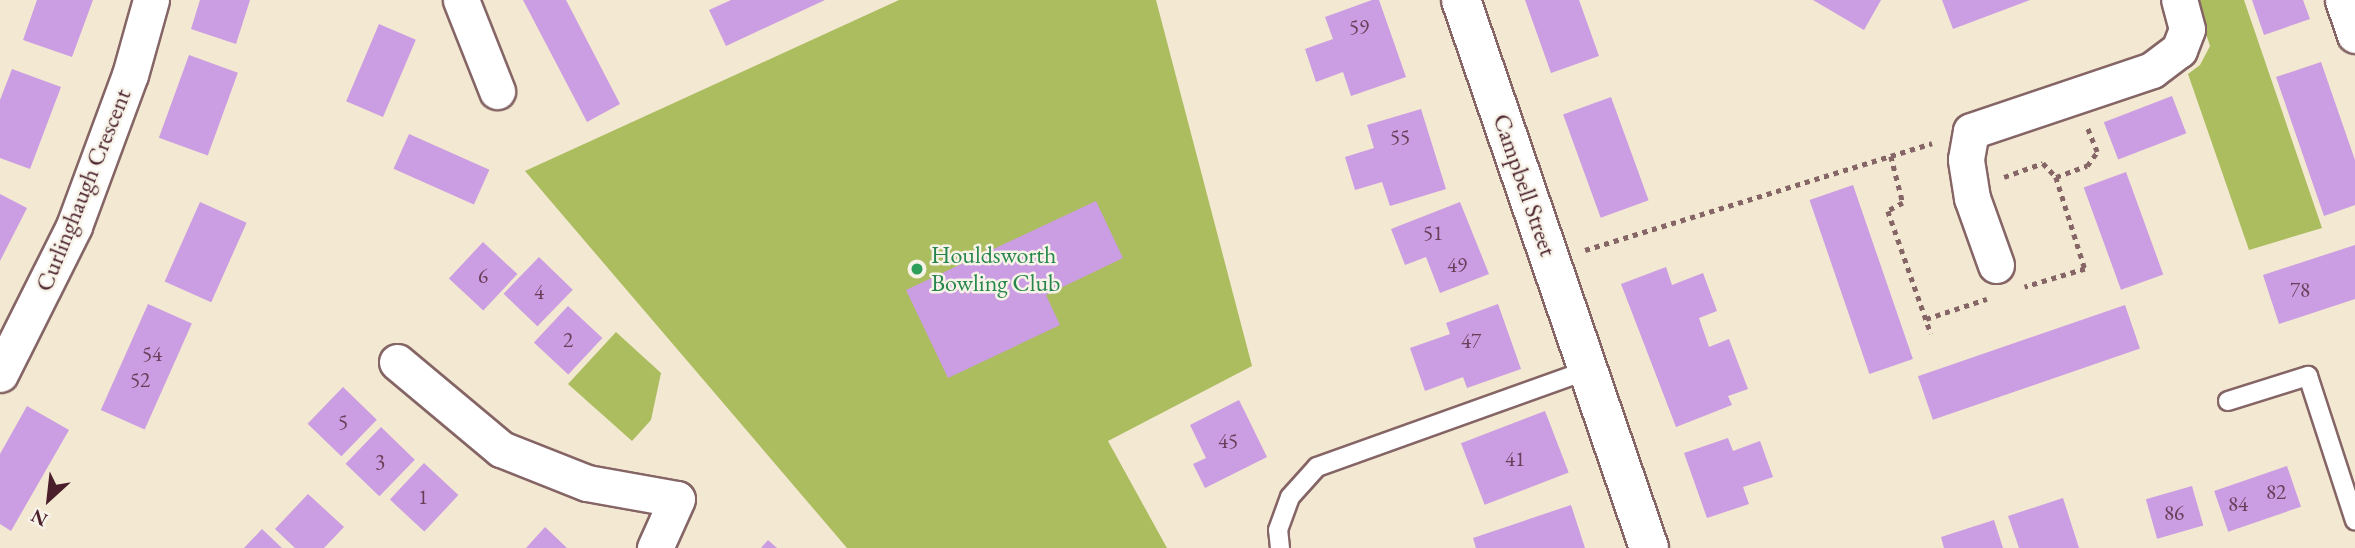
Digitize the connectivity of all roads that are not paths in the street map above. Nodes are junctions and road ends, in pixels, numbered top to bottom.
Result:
1 (151, 0) edge
2 (461, 0) edge
3 (1461, 0) edge
4 (2179, 0) edge
5 (2343, 0) edge
6 (2355, 34) edge
7 (497, 91) dead end
8 (1996, 265) dead end
9 (397, 362) dead end
10 (1588, 370) junction
11 (0, 374) edge
12 (2228, 401) dead end
13 (2355, 521) edge
14 (655, 548) edge
15 (1280, 548) edge
16 (1649, 548) edge

1 - 11 street, Curlinghaugh Crescent
2 - 7 street
3 - 10 street, Campbell Street
4 - 8 street
5 - 6 street
9 - 14 street
10 - 15 lane
10 - 16 street, Campbell Street
12 - 13 lane

